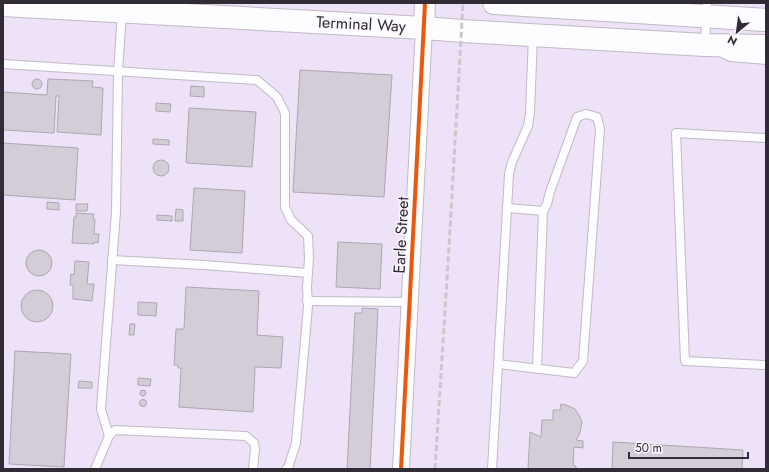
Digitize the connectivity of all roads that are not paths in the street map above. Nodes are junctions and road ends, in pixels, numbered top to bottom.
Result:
1 (425, 3) edge
2 (494, 3) edge
3 (3, 5) edge
4 (707, 10) edge
5 (122, 12) junction
6 (766, 20) edge
7 (424, 28) junction
8 (533, 35) junction
9 (705, 45) junction
10 (766, 46) edge
11 (766, 60) edge
12 (3, 64) edge
13 (118, 71) junction
14 (766, 138) edge
15 (507, 208) junction
16 (543, 211) junction
17 (112, 260) junction
18 (308, 273) junction
19 (307, 301) junction
20 (410, 302) junction
21 (498, 364) junction
22 (766, 365) edge
23 (536, 369) junction
24 (109, 436) junction
25 (95, 469) edge
26 (254, 469) edge
27 (286, 469) edge
28 (401, 469) edge
29 (492, 469) edge

1 - 7 street, Earle Street
2 - 4 main road
3 - 5 main road, Terminal Way
4 - 6 main road
4 - 9 lane
5 - 7 main road, Terminal Way
5 - 13 lane
7 - 8 main road, Terminal Way
7 - 20 street, Earle Street
8 - 9 main road, Terminal Way
8 - 15 lane
9 - 10 main road, Terminal Way
9 - 11 lane
12 - 13 lane
13 - 17 lane
13 - 18 lane
14 - 22 lane
15 - 16 lane
15 - 21 lane
16 - 23 lane
16 - 23 lane
17 - 18 lane
17 - 24 lane
18 - 19 lane
19 - 20 lane
19 - 27 lane
20 - 28 street, Earle Street
21 - 23 lane
21 - 29 lane
24 - 25 lane
24 - 26 lane

